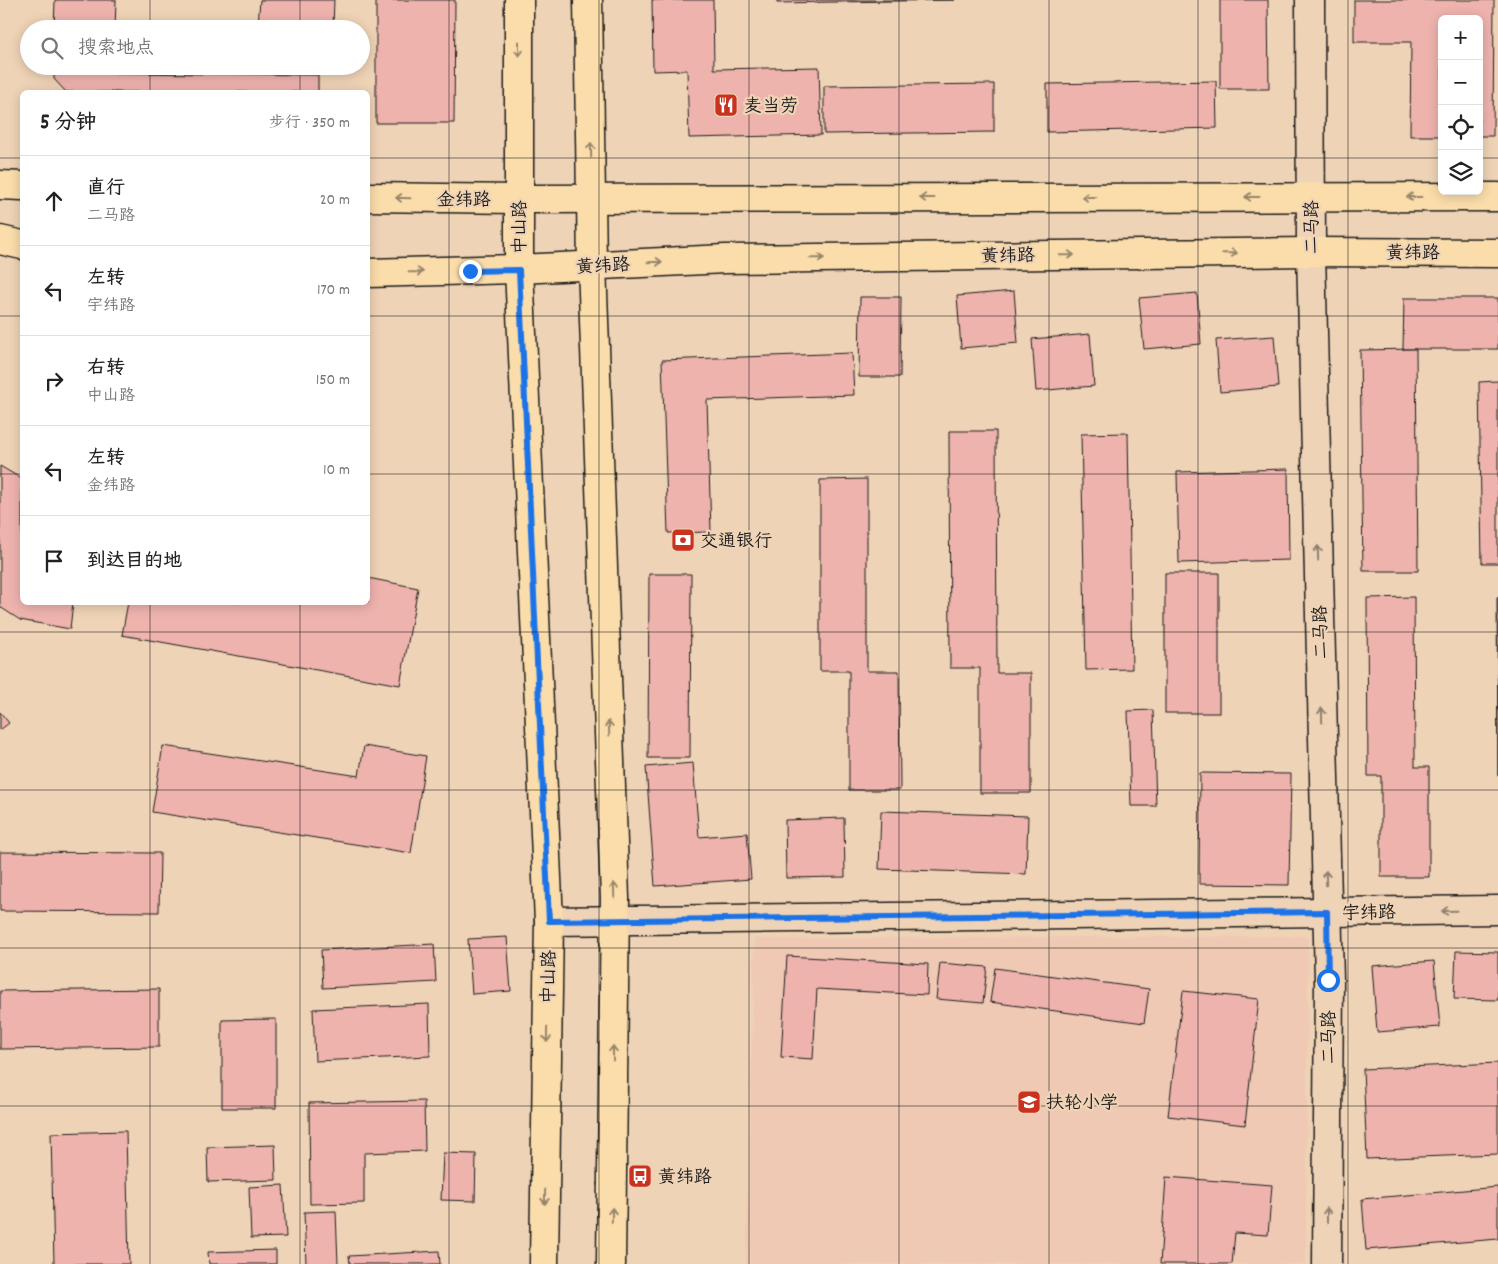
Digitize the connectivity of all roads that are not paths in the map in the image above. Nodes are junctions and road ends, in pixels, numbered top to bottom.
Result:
1 (519, 0) edge
2 (588, 0) edge
3 (1310, 0) edge
4 (0, 185) edge
5 (20, 186) edge
6 (370, 197) edge
7 (1312, 197) junction
8 (1498, 197) edge
9 (519, 199) junction
10 (591, 199) junction
11 (0, 240) edge
12 (20, 245) edge
13 (1311, 252) junction
14 (1498, 253) edge
15 (592, 265) junction
16 (519, 270) junction
17 (370, 273) edge
18 (1498, 910) edge
19 (1327, 912) junction
20 (614, 920) junction
21 (549, 921) junction
22 (544, 1264) edge
23 (610, 1264) edge
24 (1327, 1264) edge

1 -> 9 main road, 中山路
10 -> 2 main road
3 - 7 street, 二马路
4 - 5 main road
9 -> 6 main road, 金纬路
8 -> 7 main road
7 -> 10 main road
7 - 13 street, 二马路
9 - 10 main road, 金纬路
9 - 16 main road, 中山路
10 - 15 main road
11 - 12 main road
13 - 14 main road, 黄纬路
15 -> 13 main road, 黄纬路
19 -> 13 street, 二马路
15 - 16 main road, 黄纬路
20 -> 15 main road
17 -> 16 main road
16 - 21 main road, 中山路
18 -> 19 street, 宇纬路
19 - 20 street, 宇纬路
24 -> 19 street, 二马路
20 - 21 street, 宇纬路
23 -> 20 main road
21 -> 22 main road, 中山路

